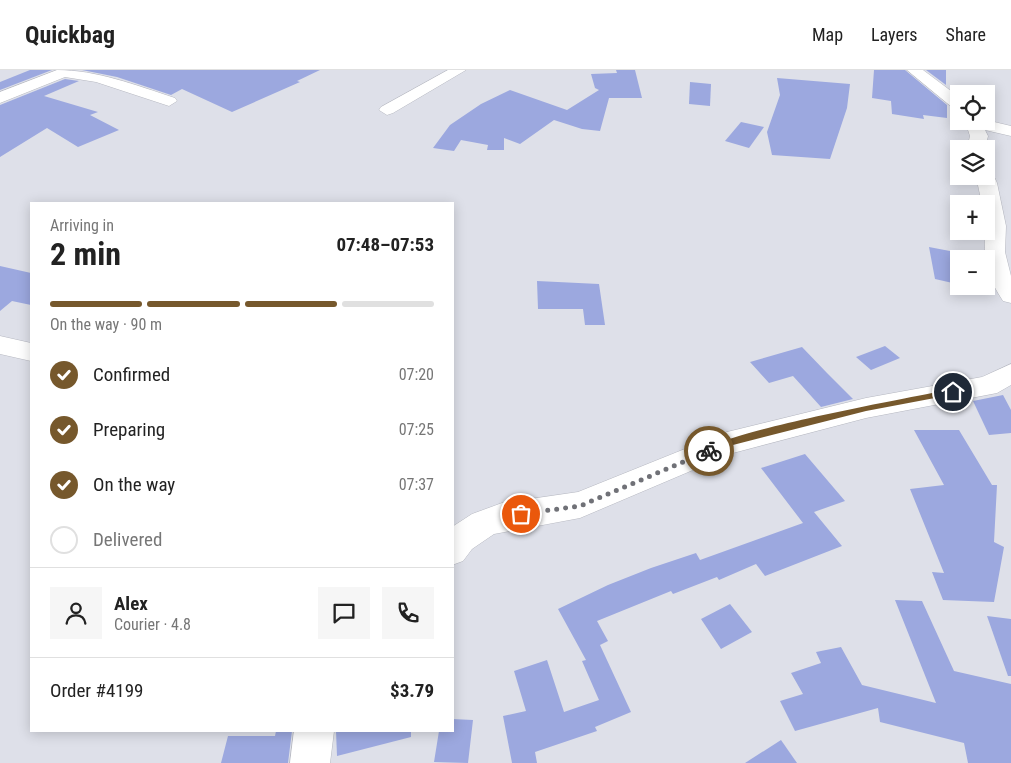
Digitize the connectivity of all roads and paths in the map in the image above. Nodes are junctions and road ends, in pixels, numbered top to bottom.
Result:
1 (459, 70) edge
2 (914, 70) edge
3 (67, 72) edge
4 (0, 98) edge
5 (950, 98) edge
6 (169, 102) dead end
7 (387, 110) dead end
8 (995, 127) edge
9 (1011, 131) edge
10 (988, 185) edge
11 (1011, 296) edge
12 (0, 345) edge
13 (30, 352) edge
14 (1011, 373) edge
15 (454, 548) edge
16 (314, 732) edge
17 (310, 763) edge

1 - 7 street
2 - 5 street
3 - 4 street
3 - 6 street
8 - 9 street
10 - 11 street
12 - 13 street
14 - 15 street
16 - 17 street

